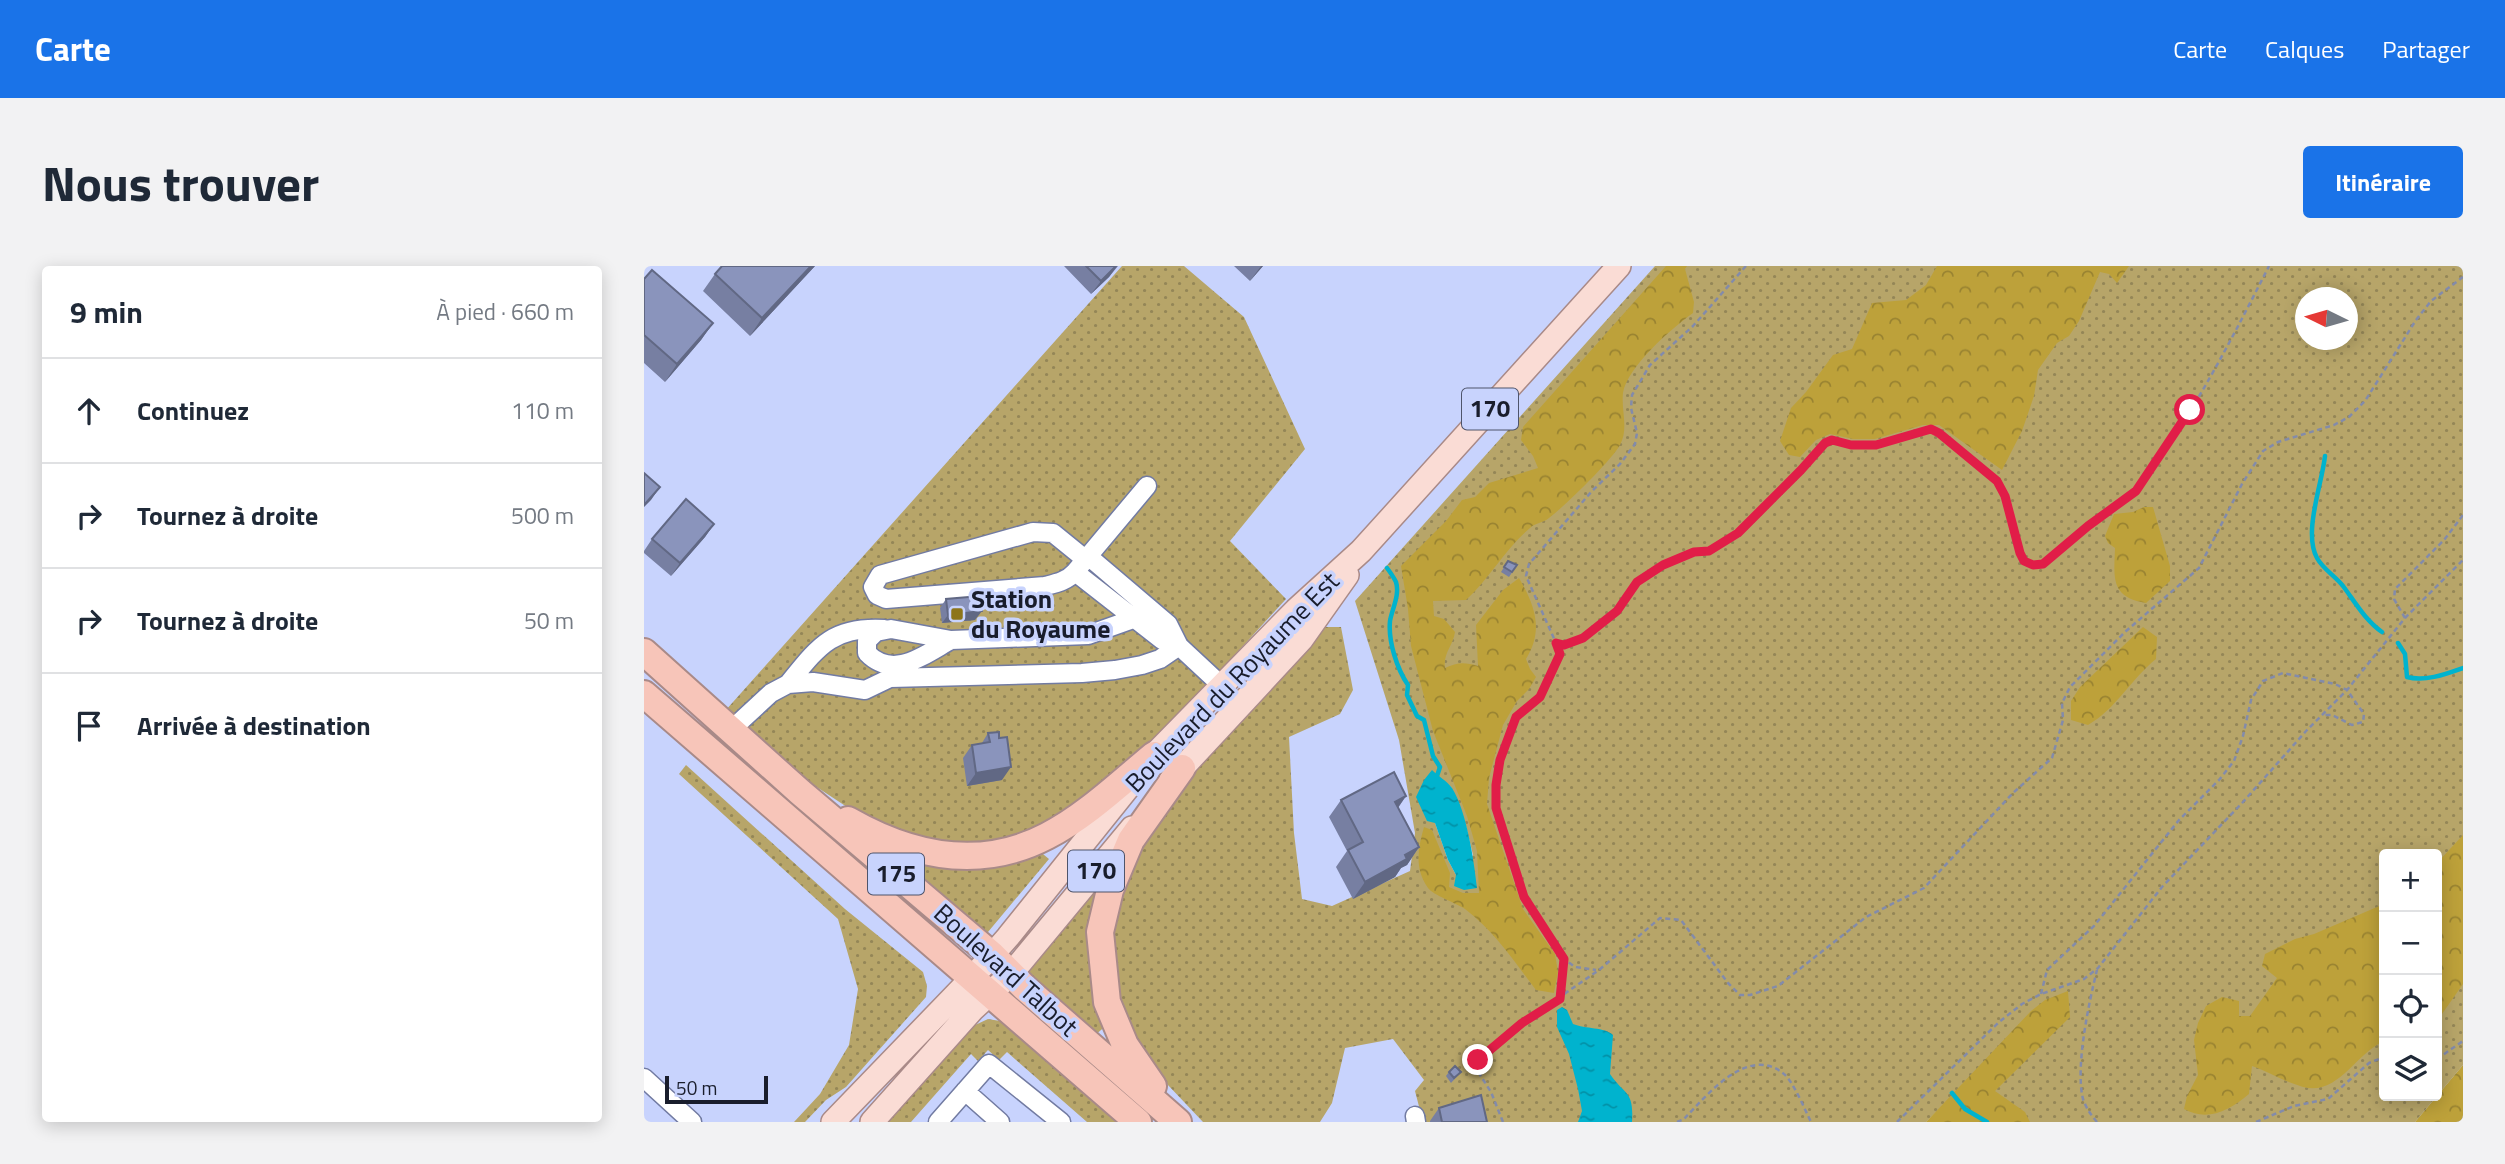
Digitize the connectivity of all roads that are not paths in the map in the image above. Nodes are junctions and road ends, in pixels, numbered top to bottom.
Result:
1 (1619, 266) edge
2 (1147, 486) dead end
3 (1361, 551) junction
4 (1083, 562) junction
5 (1147, 607) junction
6 (1133, 619) junction
7 (891, 629) junction
8 (951, 640) junction
9 (1179, 646) junction
10 (644, 652) edge
11 (788, 684) junction
12 (1222, 686) junction
13 (644, 694) edge
14 (731, 730) junction
15 (1154, 755) junction
16 (1182, 768) junction
17 (800, 793) junction
18 (992, 955) junction
19 (1011, 974) junction
20 (981, 986) junction
21 (644, 1078) edge
22 (965, 1091) junction
23 (688, 1118) edge
24 (940, 1121) edge
25 (833, 1122) edge
26 (872, 1122) edge
27 (1000, 1122) edge
28 (1061, 1122) edge
29 (1138, 1122) edge
30 (1178, 1122) edge
31 (1184, 1122) edge

1 - 3 main road, Boulevard du Royaume Est / 170
2 - 4 lane
3 - 12 main road, Boulevard du Royaume Est / 170
3 - 16 main road, Boulevard du Royaume Est / 170
4 - 4 lane
4 - 5 lane
4 - 6 lane
5 - 6 lane
5 - 9 lane
6 - 8 lane
6 - 9 lane
7 - 8 lane
7 - 8 lane
7 - 11 lane
9 - 11 lane
9 - 12 lane
10 - 14 highway, Boulevard Talbot / 175
11 - 14 lane
12 - 15 main road, Boulevard du Royaume Est / 170
13 - 20 highway, Boulevard Talbot / 175
14 - 17 highway, Boulevard Talbot / 175
15 - 17 highway
15 - 18 main road, Boulevard du Royaume Est / 170
16 - 19 main road, Boulevard du Royaume Est / 170
16 - 31 highway
17 - 18 highway, Boulevard Talbot / 175
18 - 19 highway, Boulevard Talbot / 175
18 - 20 main road, Boulevard du Royaume Est / 170
19 - 20 main road, 170
19 - 30 highway, Boulevard Talbot / 175
20 - 25 main road, 170
20 - 26 main road, 170
20 - 29 highway, Boulevard Talbot / 175
21 - 23 lane
22 - 24 lane
22 - 27 lane
22 - 28 lane

